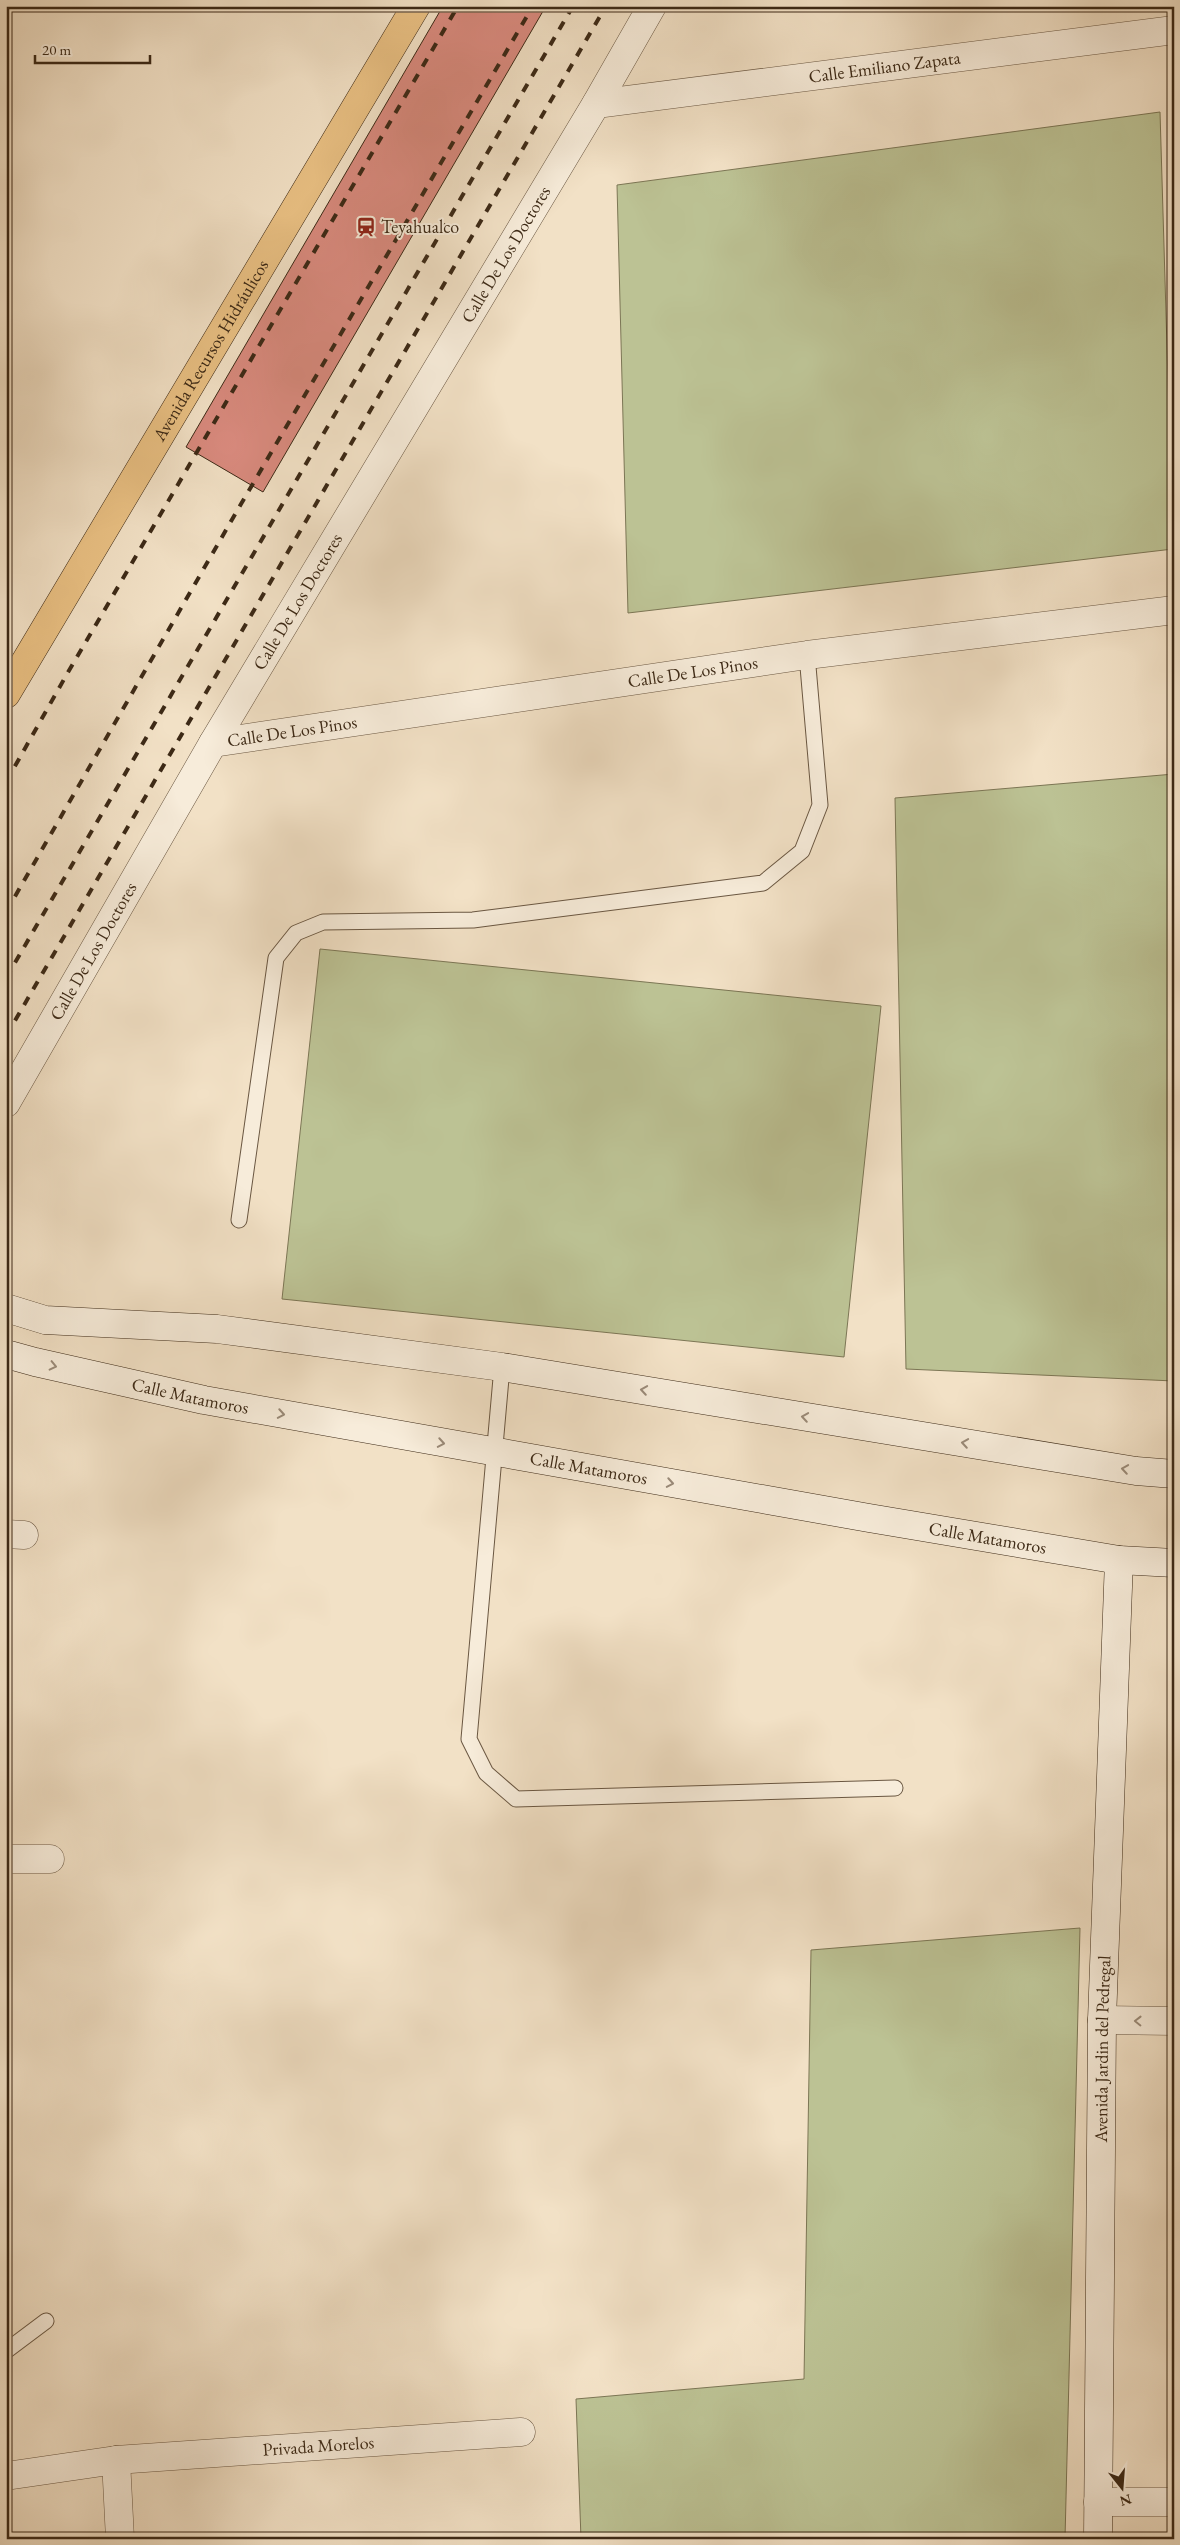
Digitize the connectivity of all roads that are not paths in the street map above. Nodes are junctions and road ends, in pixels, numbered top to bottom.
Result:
1 (416, 6) edge
2 (652, 6) edge
3 (1174, 30) edge
4 (596, 104) junction
5 (1174, 610) edge
6 (807, 655) junction
7 (6, 694) edge
8 (213, 743) junction
9 (6, 1103) edge
10 (239, 1220) dead end
11 (6, 1308) edge
12 (6, 1354) edge
13 (502, 1367) junction
14 (495, 1452) junction
15 (1174, 1474) edge
16 (1119, 1560) junction
17 (1174, 1564) edge
18 (895, 1788) dead end
19 (6, 1859) edge
20 (50, 1859) dead end
21 (1102, 2020) junction
22 (1174, 2021) edge
23 (46, 2321) dead end
24 (6, 2352) edge
25 (521, 2432) dead end
26 (116, 2460) junction
27 (6, 2476) edge
28 (1098, 2502) junction
29 (1174, 2502) edge
30 (120, 2539) edge
31 (1098, 2539) edge

1 - 7 main road, Avenida Recursos Hidráulicos
2 - 4 street, Calle De Los Doctores
3 - 4 street, Calle Emiliano Zapata
4 - 8 street, Calle De Los Doctores
5 - 6 street, Calle De Los Pinos
6 - 8 street, Calle De Los Pinos
6 - 10 lane
8 - 9 street, Calle De Los Doctores
11 - 13 street
12 -> 14 street, Calle Matamoros
13 - 14 lane
15 -> 13 street
14 -> 16 street, Calle Matamoros
14 - 18 lane
16 - 17 street, Calle Matamoros
16 - 21 street, Avenida Jardin del Pedregal
19 - 20 street
22 -> 21 street
21 - 28 street, Avenida Jardin del Pedregal
23 - 24 lane
25 - 26 street, Privada Morelos
26 - 27 street, Privada Morelos
26 - 30 street
28 - 29 street
28 - 31 street, Avenida Jardin del Pedregal

